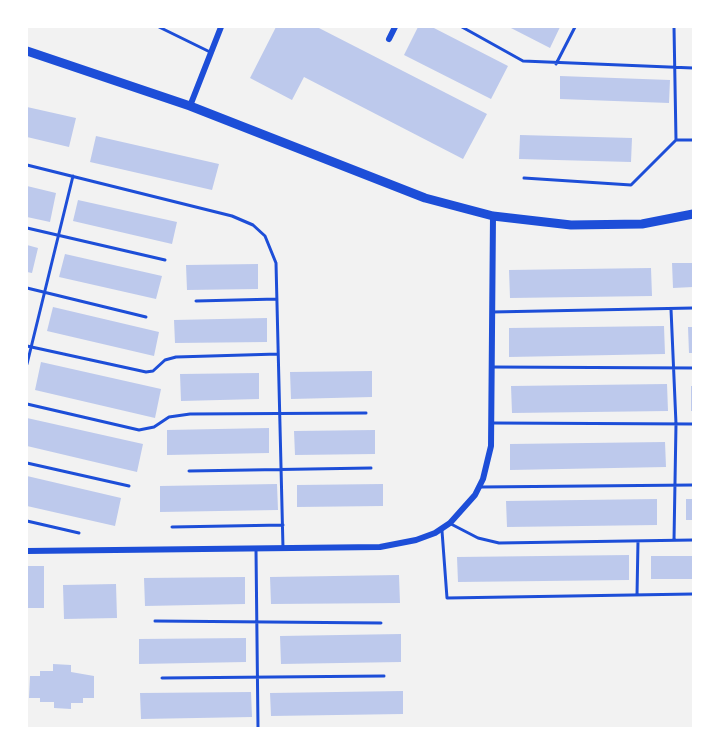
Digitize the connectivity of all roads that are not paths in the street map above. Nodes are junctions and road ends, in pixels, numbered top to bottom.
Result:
1 (159, 27) edge
2 (221, 27) edge
3 (395, 27) edge
4 (462, 27) edge
5 (575, 27) edge
6 (674, 27) edge
7 (389, 39) dead end
8 (27, 51) edge
9 (212, 53) junction
10 (556, 64) junction
11 (674, 67) junction
12 (693, 68) edge
13 (190, 106) junction
14 (676, 140) junction
15 (693, 140) edge
16 (27, 165) edge
17 (73, 176) junction
18 (524, 178) dead end
19 (693, 214) edge
20 (493, 216) junction
21 (27, 228) edge
22 (58, 235) junction
23 (165, 260) dead end
24 (27, 288) edge
25 (45, 292) junction
26 (277, 299) junction
27 (196, 301) dead end
28 (693, 308) edge
29 (671, 309) junction
30 (491, 312) junction
31 (146, 317) dead end
32 (29, 346) edge
33 (278, 354) junction
34 (27, 364) edge
35 (491, 367) junction
36 (673, 368) junction
37 (693, 368) edge
38 (27, 404) edge
39 (280, 412) junction
40 (366, 413) dead end
41 (491, 423) junction
42 (676, 424) junction
43 (693, 424) edge
44 (27, 463) edge
45 (281, 468) junction
46 (371, 468) dead end
47 (189, 471) dead end
48 (676, 485) junction
49 (693, 485) edge
50 (129, 486) dead end
51 (479, 487) junction
52 (27, 521) edge
53 (450, 523) junction
54 (283, 525) junction
55 (172, 527) dead end
56 (441, 529) junction
57 (80, 533) dead end
58 (674, 540) junction
59 (693, 540) edge
60 (638, 541) junction
61 (256, 548) junction
62 (283, 548) junction
63 (27, 551) edge
64 (693, 594) edge
65 (637, 595) junction
66 (155, 621) dead end
67 (257, 622) junction
68 (381, 623) dead end
69 (384, 676) dead end
70 (257, 677) junction
71 (162, 678) dead end
72 (258, 728) edge

1 - 9 lane
2 - 9 street
3 - 7 street
4 - 10 lane
5 - 10 lane
6 - 11 lane
8 - 13 main road
9 - 13 street
10 - 11 lane
11 - 12 lane
11 - 14 lane
13 - 20 main road
14 - 15 lane
14 - 18 lane
16 - 17 lane
17 - 22 lane
17 - 26 lane
19 - 20 main road
20 - 30 street
21 - 22 lane
22 - 23 lane
22 - 25 lane
24 - 25 lane
25 - 31 lane
25 - 32 lane
26 - 27 lane
26 - 33 lane
28 - 29 lane
29 - 30 lane
29 - 36 lane
30 - 35 street
32 - 33 lane
32 - 34 lane
33 - 39 lane
35 - 36 lane
35 - 41 street
36 - 37 lane
36 - 42 lane
38 - 39 lane
39 - 40 lane
39 - 45 lane
41 - 42 lane
41 - 51 street
42 - 43 lane
42 - 48 lane
44 - 50 lane
45 - 46 lane
45 - 47 lane
45 - 54 lane
48 - 49 lane
48 - 51 lane
48 - 58 lane
51 - 53 street
52 - 57 lane
53 - 56 street
53 - 60 lane
54 - 55 lane
54 - 62 lane
56 - 62 street
56 - 65 lane
58 - 59 lane
58 - 60 lane
60 - 65 lane
61 - 62 street
61 - 63 street
61 - 67 lane
64 - 65 lane
66 - 67 lane
67 - 68 lane
67 - 70 lane
69 - 70 lane
70 - 71 lane
70 - 72 lane

